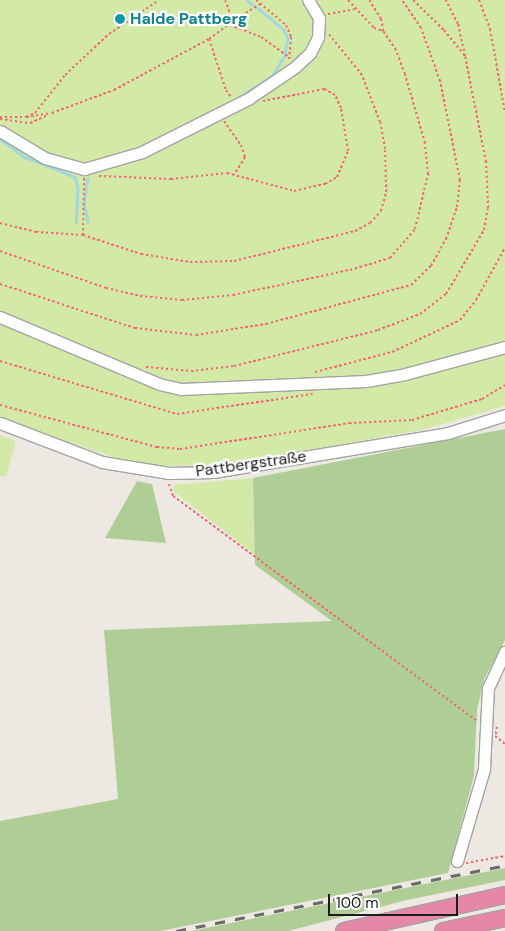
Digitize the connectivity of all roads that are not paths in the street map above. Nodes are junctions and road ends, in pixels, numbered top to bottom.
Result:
1 (308, 0) edge
2 (0, 131) edge
3 (0, 317) edge
4 (505, 347) edge
5 (505, 415) edge
6 (0, 423) edge
7 (505, 652) edge
8 (457, 861) road end
9 (505, 895) edge
10 (505, 918) edge
11 (344, 931) edge
12 (443, 931) edge

1 - 2 street
3 - 4 street
5 - 6 street, Pattbergstraße
7 - 8 street
9 - 11 highway
10 - 12 highway

